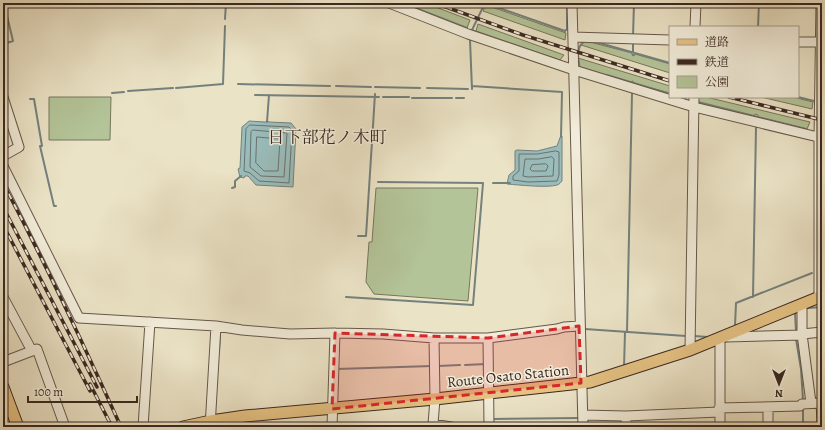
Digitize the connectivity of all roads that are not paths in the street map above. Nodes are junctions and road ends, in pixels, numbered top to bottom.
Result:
1 (390, 3) edge
2 (572, 3) edge
3 (696, 3) edge
4 (821, 3) edge
5 (695, 26) edge
6 (573, 37) junction
7 (669, 40) edge
8 (799, 42) edge
9 (821, 42) edge
10 (574, 70) junction
11 (3, 98) edge
12 (694, 98) edge
13 (694, 107) junction
14 (820, 138) edge
15 (3, 156) edge
16 (3, 166) edge
17 (820, 296) edge
18 (3, 297) edge
19 (802, 304) junction
20 (150, 322) junction
21 (216, 326) junction
22 (580, 326) junction
23 (822, 332) edge
24 (335, 333) junction
25 (802, 334) junction
26 (434, 338) junction
27 (488, 338) junction
28 (721, 338) junction
29 (690, 350) junction
30 (32, 351) junction
31 (3, 362) edge
32 (581, 383) junction
33 (3, 387) edge
34 (489, 393) junction
35 (435, 399) junction
36 (811, 403) junction
37 (822, 403) edge
38 (768, 408) junction
39 (332, 409) junction
40 (719, 410) junction
41 (583, 415) junction
42 (626, 416) junction
43 (822, 422) edge
44 (210, 424) edge
45 (18, 427) edge
46 (65, 427) edge
47 (143, 427) edge
48 (182, 427) edge
49 (332, 427) edge
50 (450, 427) edge
51 (489, 427) edge
52 (583, 427) edge
53 (626, 427) edge
54 (720, 427) edge
55 (768, 427) edge

1 - 10 street
2 - 6 street
3 - 5 street
4 - 9 street
6 - 7 street
6 - 10 street
8 - 9 street
9 - 14 street
10 - 13 street
10 - 22 street
11 - 15 street
12 - 13 street
13 - 14 street
13 - 29 street
14 - 17 street
16 - 20 street
17 - 19 main road, Route Osato Station
18 - 30 street
19 - 25 street
19 - 28 main road, Route Osato Station
20 - 21 street
20 - 47 street
21 - 24 street
21 - 44 street
22 - 27 street
22 - 32 street
23 - 25 street
24 - 26 street
24 - 39 street
25 - 28 street
25 - 36 street
26 - 27 street
26 - 35 street
27 - 34 street
28 - 29 main road, Route Osato Station
28 - 40 street
29 - 32 main road, Route Osato Station
30 - 31 street
30 - 46 street
32 - 34 main road, Route Osato Station
32 - 41 street
33 - 45 main road
34 - 35 main road, Route Osato Station
34 - 51 street
35 - 39 main road, Route Osato Station
35 - 50 street
36 - 37 street
36 - 38 street
37 - 43 street
38 - 40 street
38 - 55 street
39 - 44 main road, Route Osato Station
39 - 49 street
40 - 42 street
40 - 54 street
41 - 42 street
41 - 52 street
42 - 53 street
44 - 48 main road, Route Osato Station

